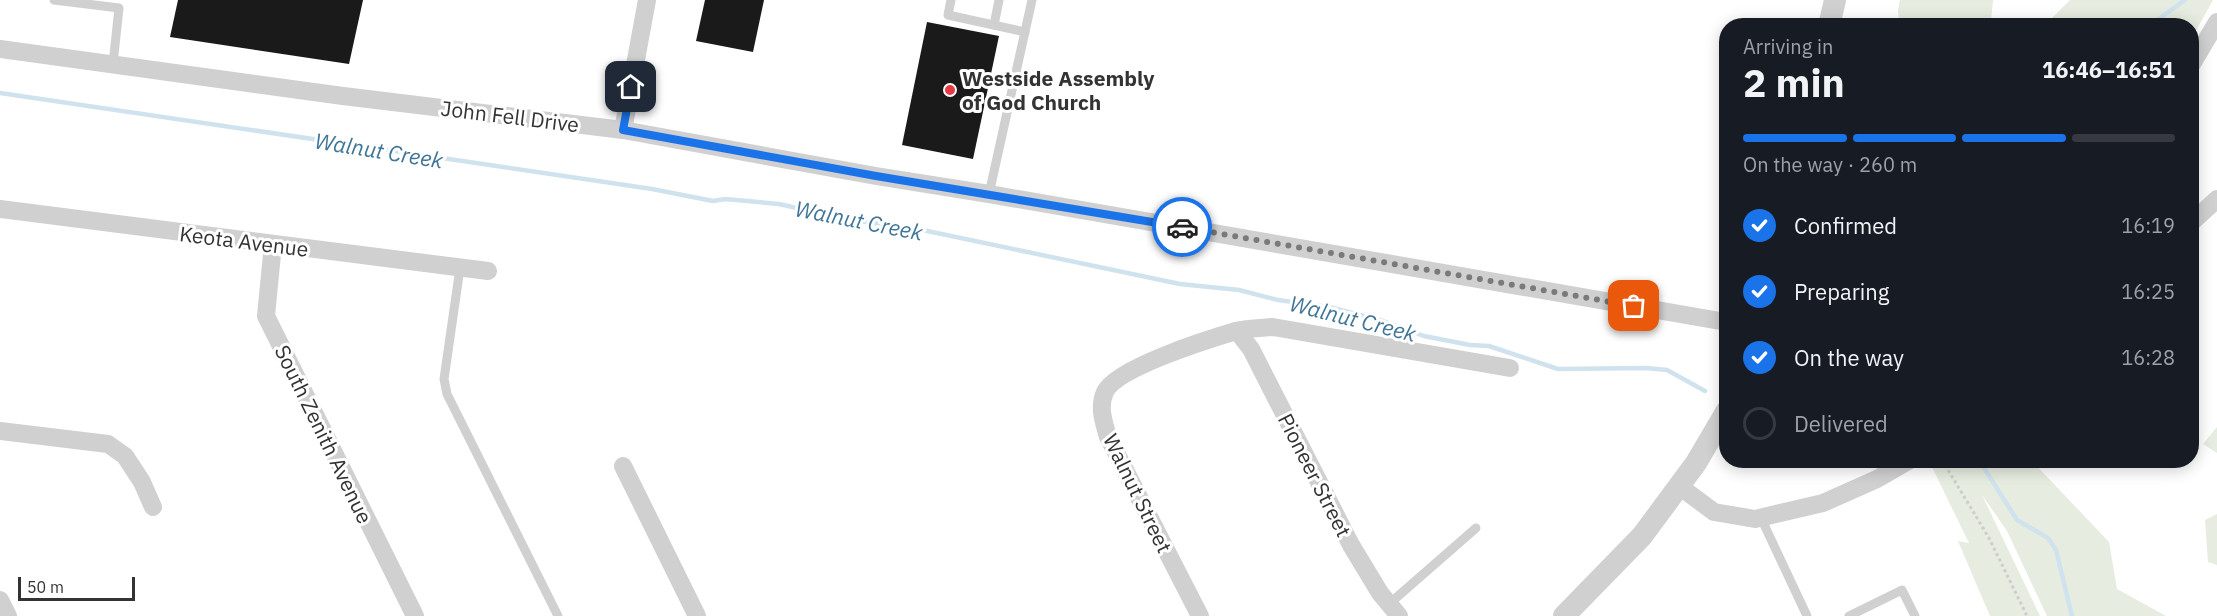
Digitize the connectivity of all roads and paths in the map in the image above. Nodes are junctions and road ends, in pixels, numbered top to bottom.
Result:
1 (54, 0) edge
2 (647, 0) edge
3 (951, 0) edge
4 (999, 0) edge
5 (1032, 0) edge
6 (1835, 0) edge
7 (1831, 18) edge
8 (2217, 22) edge
9 (994, 25) junction
10 (1025, 32) junction
11 (0, 49) edge
12 (2199, 52) edge
13 (113, 64) junction
14 (623, 130) junction
15 (989, 194) junction
16 (2217, 200) edge
17 (0, 209) edge
18 (2199, 216) edge
19 (273, 244) junction
20 (460, 268) junction
21 (488, 271) dead end
22 (1719, 321) edge
23 (1237, 330) junction
24 (1510, 368) dead end
25 (1719, 424) edge
26 (0, 431) edge
27 (622, 466) dead end
28 (1896, 468) edge
29 (1947, 468) edge
30 (1679, 486) junction
31 (153, 507) dead end
32 (1761, 518) junction
33 (1476, 528) dead end
34 (0, 600) edge
35 (1394, 610) edge
36 (8, 616) edge
37 (415, 616) edge
38 (558, 616) edge
39 (697, 616) edge
40 (1200, 616) edge
41 (1564, 616) edge
42 (1807, 616) edge
43 (1849, 616) edge
44 (1914, 616) edge
45 (2027, 616) edge

1 - 13 lane
2 - 14 street
3 - 9 lane
4 - 9 lane
5 - 10 lane
6 - 7 street
8 - 12 street
9 - 10 lane
10 - 15 lane
11 - 13 street, John Fell Drive
13 - 14 street, John Fell Drive
14 - 15 street, John Fell Drive
15 - 22 street, John Fell Drive
16 - 18 street
17 - 19 street, Keota Avenue
19 - 20 street, Keota Avenue
19 - 37 street, South Zenith Avenue
20 - 21 street, Keota Avenue
20 - 38 lane
23 - 24 street, Walnut Street
23 - 35 street, Pioneer Street
23 - 40 street, Walnut Street
25 - 30 street
26 - 31 street
27 - 39 street
28 - 32 street
29 - 45 path
30 - 32 street
30 - 41 street
32 - 42 lane
33 - 35 lane
34 - 36 street
43 - 44 lane

